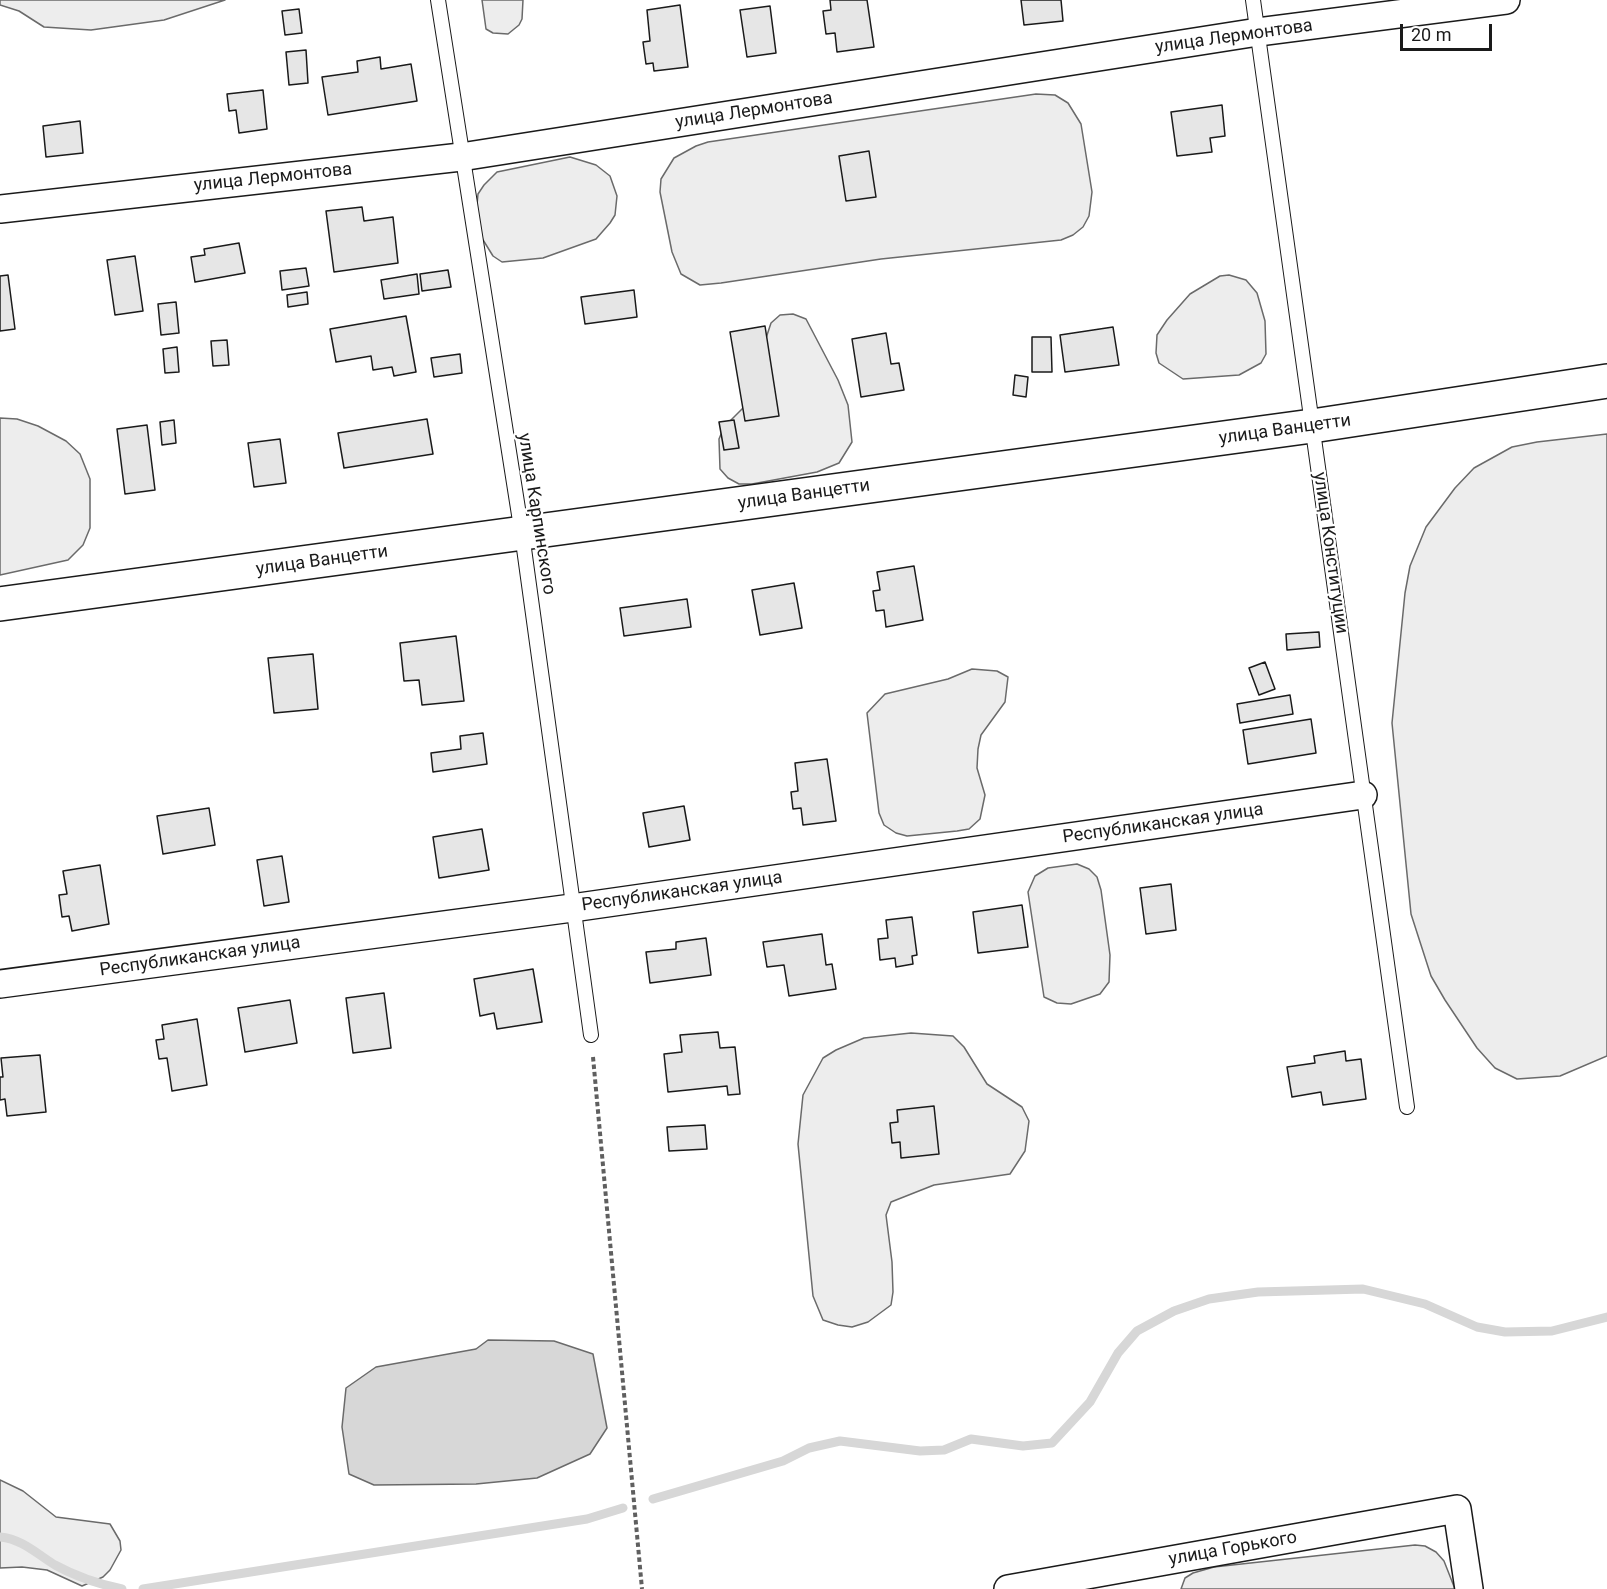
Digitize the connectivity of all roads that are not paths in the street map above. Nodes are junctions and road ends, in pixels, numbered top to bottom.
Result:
1 (438, 0) edge
2 (1253, 0) edge
3 (1506, 0) edge
4 (1258, 32) junction
5 (461, 157) junction
6 (0, 209) edge
7 (1607, 381) edge
8 (1312, 426) junction
9 (522, 534) junction
10 (0, 604) edge
11 (1364, 795) junction
12 (572, 908) junction
13 (0, 984) edge
14 (591, 1035) road end
15 (1407, 1107) dead end
16 (1008, 1589) edge
17 (1469, 1589) edge

1 - 5 lane, улица Карпинского
2 - 4 lane, улица Конституции
3 - 4 street, улица Лермонтова
4 - 5 street, улица Лермонтова
4 - 8 lane, улица Конституции
5 - 6 street, улица Лермонтова
5 - 9 lane, улица Карпинского
7 - 8 street, улица Ванцетти
8 - 9 street, улица Ванцетти
8 - 11 lane, улица Конституции
9 - 10 street, улица Ванцетти
9 - 12 lane, улица Карпинского
11 - 12 street, Республиканская улица
11 - 15 lane, улица Конституции
12 - 13 street, Республиканская улица
12 - 14 lane, улица Карпинского
16 - 17 street, улица Горького

